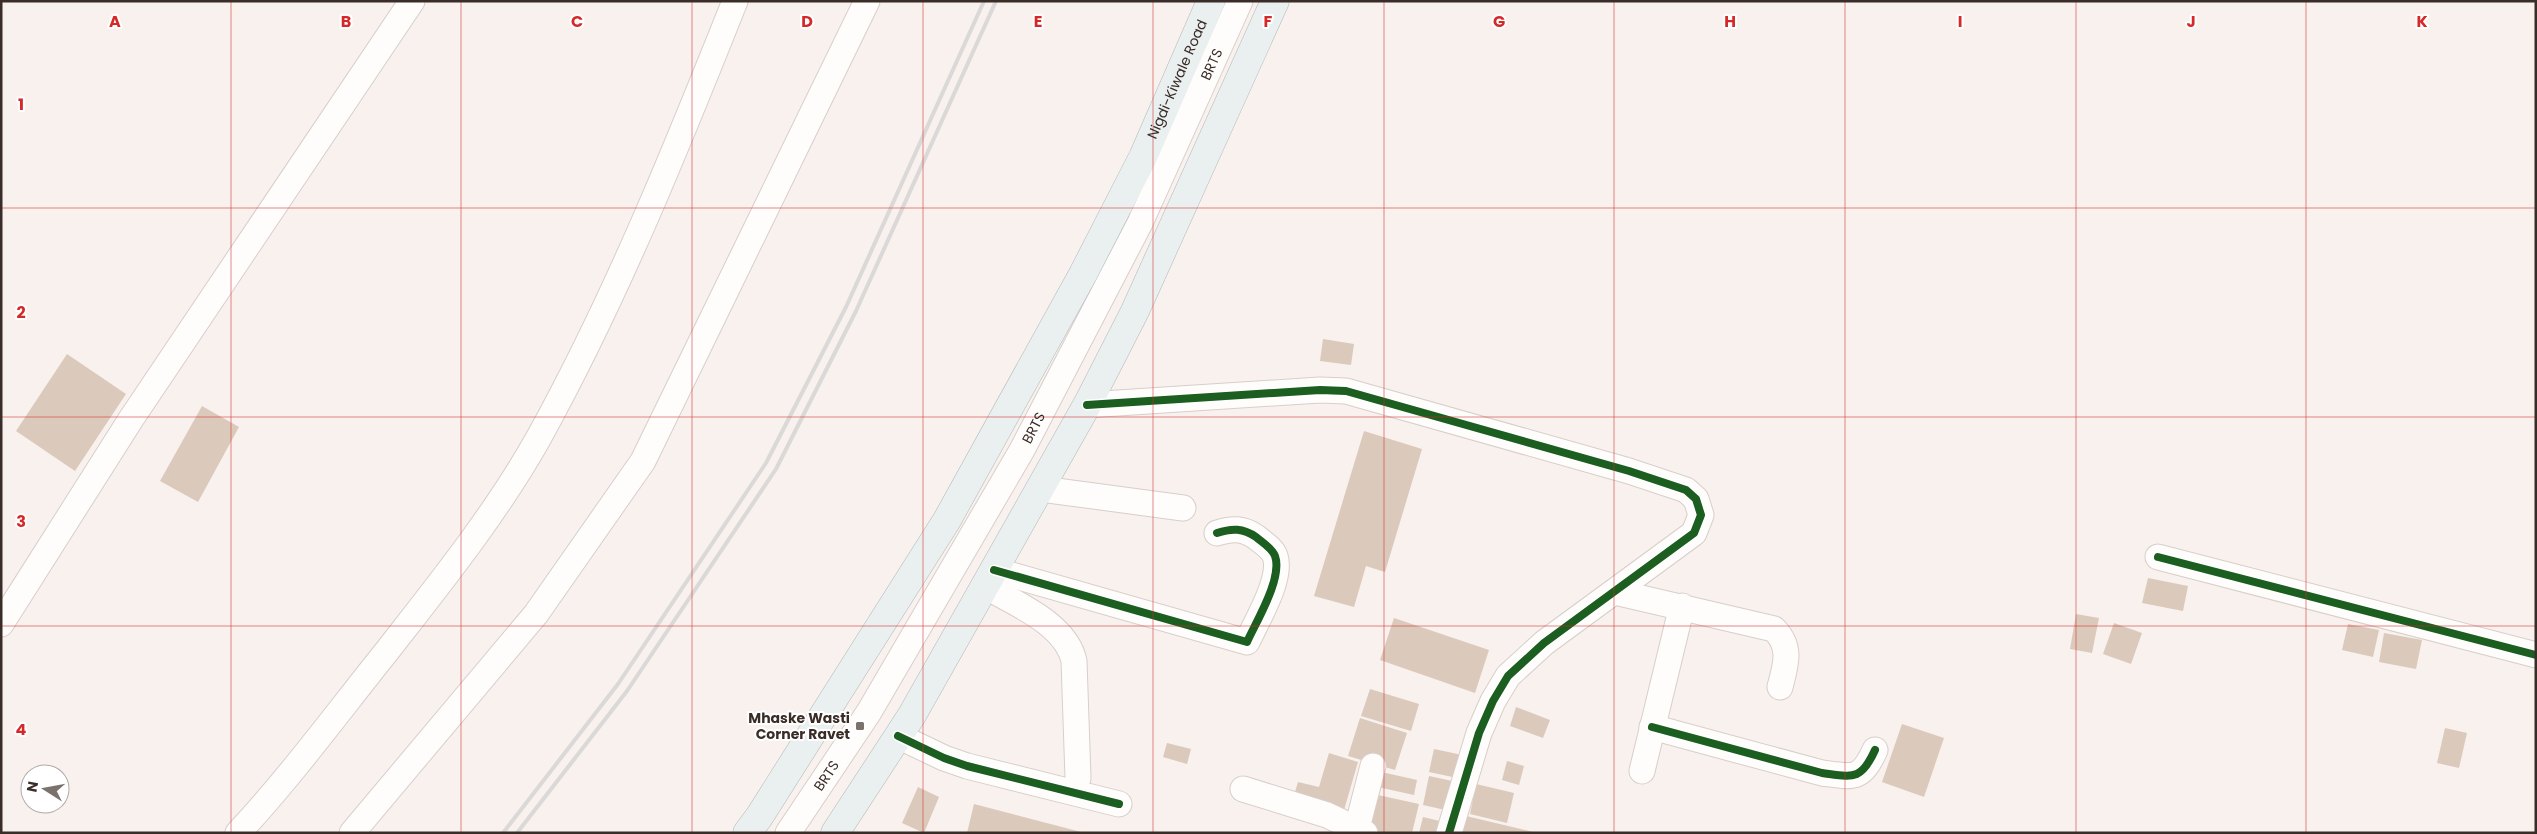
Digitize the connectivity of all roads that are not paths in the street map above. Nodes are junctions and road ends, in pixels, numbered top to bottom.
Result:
1 (412, 1) edge
2 (735, 1) edge
3 (867, 1) edge
4 (1211, 1) edge
5 (1240, 1) edge
6 (1275, 1) edge
7 (1087, 405) junction
8 (1041, 489) junction
9 (1183, 508) dead end
10 (1217, 533) dead end
11 (2158, 557) dead end
12 (989, 578) junction
13 (1615, 592) junction
14 (1682, 606) junction
15 (1, 624) edge
16 (2536, 655) edge
17 (1780, 687) dead end
18 (1652, 728) junction
19 (898, 736) junction
20 (1875, 750) dead end
21 (1373, 766) dead end
22 (1642, 771) dead end
23 (1078, 778) dead end
24 (1243, 789) dead end
25 (1119, 804) dead end
26 (1361, 831) edge
27 (238, 833) edge
28 (352, 833) edge
29 (747, 833) edge
30 (788, 833) edge
31 (835, 833) edge
32 (1450, 833) edge

1 - 15 street
2 - 27 street
3 - 28 street
4 - 29 main road, Nigdi-Kiwale Road
5 - 30 street, BRTS
6 - 7 main road
7 - 8 main road
7 - 13 street
8 - 9 street
8 - 12 main road
10 - 12 street
11 - 16 street
12 - 19 main road
12 - 23 street
13 - 14 street
13 - 32 street
14 - 17 street
14 - 18 street
18 - 20 street
18 - 22 street
19 - 25 street
19 - 31 main road
21 - 26 street
24 - 26 street

